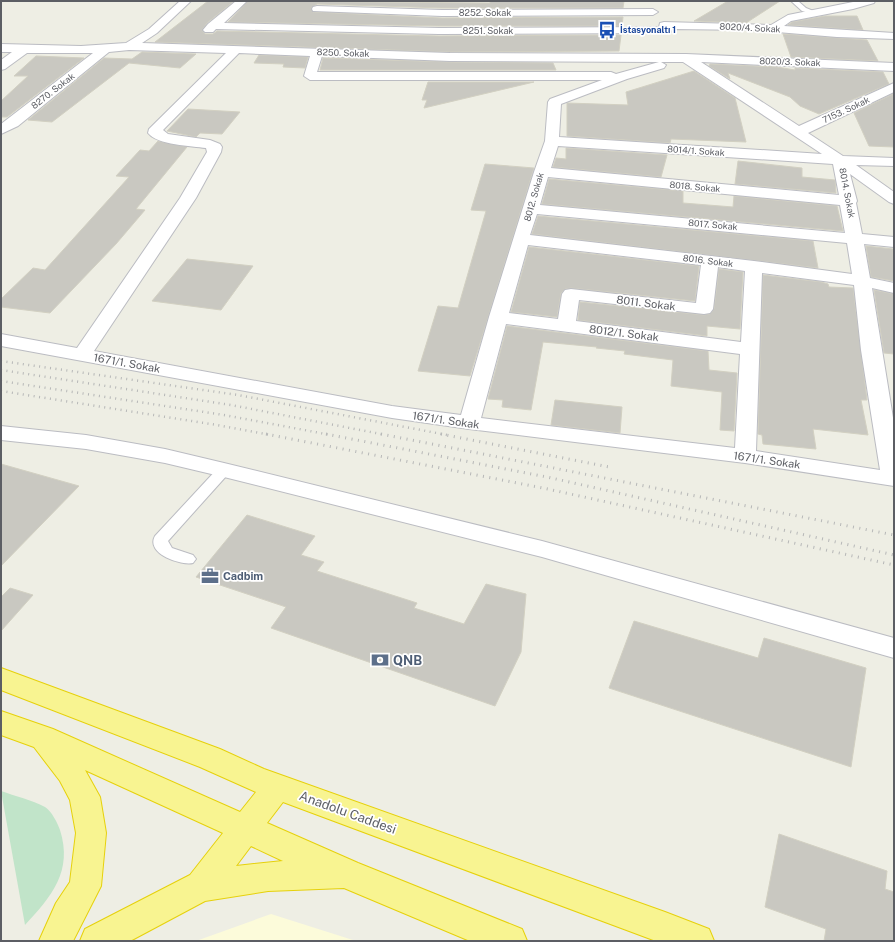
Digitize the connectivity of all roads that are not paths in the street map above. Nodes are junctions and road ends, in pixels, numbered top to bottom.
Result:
1 (186, 1) edge
2 (242, 1) edge
3 (644, 1) edge
4 (794, 1) edge
5 (832, 1) edge
6 (870, 1) edge
7 (318, 5) edge
8 (853, 6) junction
9 (653, 12) junction
10 (813, 12) junction
11 (442, 13) junction
12 (212, 26) junction
13 (665, 27) junction
14 (309, 28) junction
15 (773, 28) junction
16 (386, 30) junction
17 (439, 31) junction
18 (837, 34) junction
19 (875, 35) junction
20 (894, 36) edge
21 (129, 46) junction
22 (1, 48) edge
23 (194, 48) junction
24 (24, 49) junction
25 (680, 49) junction
26 (104, 50) junction
27 (236, 50) junction
28 (317, 52) junction
29 (889, 52) edge
30 (378, 54) junction
31 (850, 64) junction
32 (1, 66) edge
33 (894, 67) edge
34 (623, 76) junction
35 (894, 87) edge
36 (1, 130) edge
37 (798, 132) junction
38 (552, 141) junction
39 (840, 160) junction
40 (894, 162) edge
41 (541, 172) junction
42 (894, 199) edge
43 (849, 201) junction
44 (532, 209) junction
45 (854, 238) junction
46 (521, 239) junction
47 (894, 242) edge
48 (710, 261) junction
49 (754, 266) junction
50 (862, 281) junction
51 (894, 288) edge
52 (498, 317) junction
53 (566, 326) junction
54 (1, 340) edge
55 (749, 349) junction
56 (82, 355) junction
57 (469, 424) junction
58 (1, 433) edge
59 (745, 456) junction
60 (224, 470) junction
61 (893, 479) edge
62 (188, 559) dead end
63 (894, 648) edge
64 (1, 679) edge
65 (1, 723) edge
66 (43, 738) junction
67 (278, 786) junction
68 (245, 828) junction
69 (347, 874) junction
70 (201, 886) junction
71 (56, 941) edge
72 (97, 941) edge
73 (510, 941) edge
74 (697, 941) edge

1 - 21 street
2 - 12 street
3 - 9 street, 8014. Sokak
4 - 10 lane
5 - 8 street
6 - 8 street
7 - 11 street, 8252. Sokak
7 - 14 street
8 - 10 street
8 - 19 street
9 - 11 street, 8252. Sokak
9 - 13 street, 8014. Sokak
10 - 15 street
11 - 17 street
12 - 14 street, 8251. Sokak
12 - 23 street
13 - 15 street, 8020/4. Sokak
13 - 17 street, 8251. Sokak
13 - 25 street, 8014. Sokak
14 - 16 street, 8251. Sokak
15 - 18 street, 8020/4. Sokak
16 - 17 street, 8251. Sokak
16 - 30 street
18 - 19 street, 8020/4. Sokak
18 - 31 street
19 - 20 street, 8020/4. Sokak
19 - 29 street
21 - 23 street, 8250. Sokak
21 - 26 street, 8250. Sokak
22 - 24 street, 8250. Sokak
23 - 27 street, 8250. Sokak
24 - 26 street, 8250. Sokak
24 - 32 street
25 - 30 street, 8250. Sokak
25 - 31 street, 8020/3. Sokak
25 - 34 street, 8012. Sokak
25 - 37 street, 8014. Sokak
26 - 36 street, 8270. Sokak
27 - 28 street, 8250. Sokak
27 - 56 street
28 - 30 street, 8250. Sokak
28 - 34 street
31 - 33 street, 8020/3. Sokak
34 - 38 street, 8012. Sokak
35 - 37 street, 7153. Sokak
37 - 39 street, 8014. Sokak
38 - 39 street, 8014/1. Sokak
38 - 41 street, 8012. Sokak
39 - 40 street, 8014/1. Sokak
39 - 42 street
39 - 43 street, 8014. Sokak
41 - 43 street, 8018. Sokak
41 - 44 street, 8012. Sokak
43 - 45 street, 8014. Sokak
44 - 45 street, 8017. Sokak
44 - 46 street, 8012. Sokak
45 - 47 street, 8017. Sokak
45 - 50 street, 8014. Sokak
46 - 48 street, 8016. Sokak
46 - 52 street, 8012. Sokak
48 - 49 street, 8016. Sokak
48 - 53 street, 8011. Sokak
49 - 50 street, 8016. Sokak
49 - 55 street
50 - 51 street, 8016. Sokak
50 - 61 street, 8014. Sokak
52 - 53 street, 8012/1. Sokak
52 - 57 street, 8012. Sokak
53 - 55 street, 8012/1. Sokak
54 - 56 street, 1671/1. Sokak
55 - 59 street
56 - 57 street, 1671/1. Sokak
57 - 59 street, 1671/1. Sokak
58 - 60 street
59 - 61 street, 1671/1. Sokak
60 - 62 lane
60 - 63 street
64 - 67 highway, Anadolu Caddesi
65 - 66 highway
66 - 68 highway
66 - 71 highway
67 - 68 highway
67 - 74 highway, Anadolu Caddesi
68 - 69 highway
68 - 70 highway
69 - 70 highway
69 - 73 highway
70 - 72 highway

